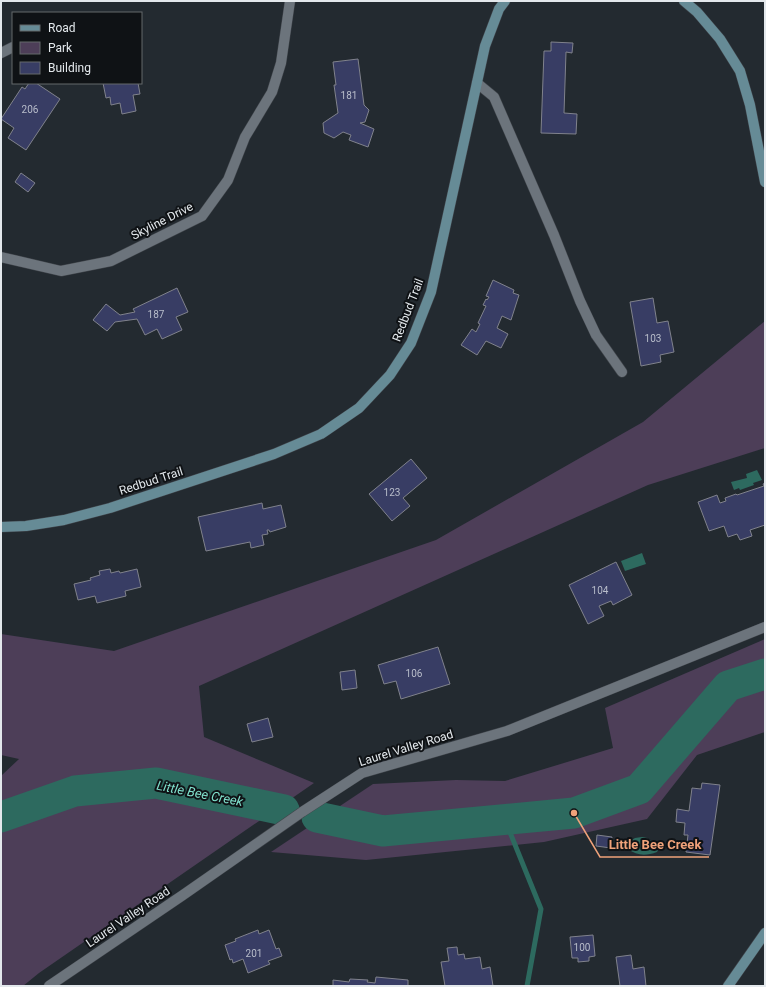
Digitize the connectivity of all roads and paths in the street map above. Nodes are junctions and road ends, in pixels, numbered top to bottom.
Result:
1 (290, 1) edge
2 (505, 1) edge
3 (684, 1) edge
4 (12, 48) edge
5 (1, 53) edge
6 (477, 83) junction
7 (765, 182) edge
8 (1, 256) edge
9 (622, 372) dead end
10 (1, 527) edge
11 (765, 627) edge
12 (765, 933) edge
13 (49, 986) edge
14 (728, 986) edge

1 - 8 street, Skyline Drive
2 - 6 street, Redbud Trail
3 - 7 street
4 - 5 street
6 - 9 street
6 - 10 street, Redbud Trail
11 - 13 street, Laurel Valley Road
12 - 14 street

